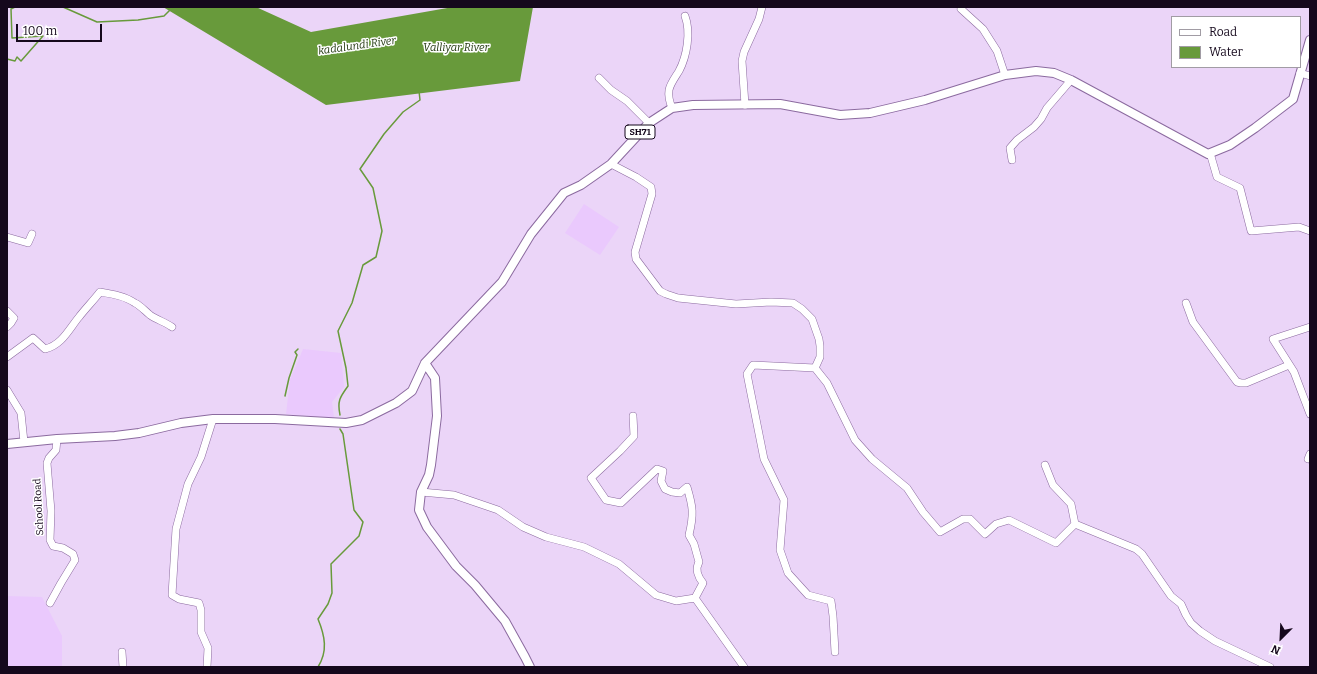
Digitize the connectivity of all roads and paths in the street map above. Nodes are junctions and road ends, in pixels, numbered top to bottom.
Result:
1 (762, 7) edge
2 (961, 9) dead end
3 (685, 16) dead end
4 (1310, 40) edge
5 (1300, 73) junction
6 (1005, 75) junction
7 (1310, 76) edge
8 (599, 78) dead end
9 (1071, 80) junction
10 (746, 105) junction
11 (672, 108) junction
12 (649, 123) junction
13 (1210, 153) junction
14 (1012, 160) dead end
15 (611, 164) junction
16 (1310, 231) edge
17 (32, 234) dead end
18 (7, 237) edge
19 (1186, 304) dead end
20 (7, 311) edge
21 (7, 327) edge
22 (172, 327) dead end
23 (1310, 327) edge
24 (8, 353) edge
25 (424, 363) junction
26 (1289, 365) junction
27 (815, 368) junction
28 (7, 390) edge
29 (1310, 414) edge
30 (633, 416) dead end
31 (213, 419) junction
32 (57, 439) junction
33 (24, 442) junction
34 (7, 444) edge
35 (1045, 465) dead end
36 (421, 492) junction
37 (1075, 524) junction
38 (695, 598) junction
39 (50, 603) dead end
40 (122, 652) dead end
41 (835, 652) dead end
42 (122, 667) edge
43 (207, 667) edge
44 (530, 667) edge
45 (744, 667) edge
46 (1270, 667) edge

1 - 10 street
2 - 6 street
3 - 11 street
4 - 5 main road
5 - 7 street
5 - 13 main road
6 - 9 main road, SH71
6 - 10 main road, SH71
8 - 12 street
9 - 13 main road, SH71
9 - 14 street
10 - 11 main road, SH71
11 - 12 main road, SH71
12 - 15 main road, SH71
13 - 16 street
15 - 25 main road, SH71
15 - 27 street
17 - 18 street
19 - 26 street
20 - 21 street
22 - 24 street
23 - 26 street
25 - 31 main road, SH71
25 - 36 main road
26 - 29 street
27 - 37 street
27 - 41 street
28 - 33 street
30 - 38 street
31 - 32 main road, SH71
31 - 43 street
32 - 33 main road, SH71
32 - 39 street, School Road
33 - 34 main road, SH71
35 - 37 street
36 - 38 street
36 - 44 main road
37 - 46 street
38 - 45 street
40 - 42 street

